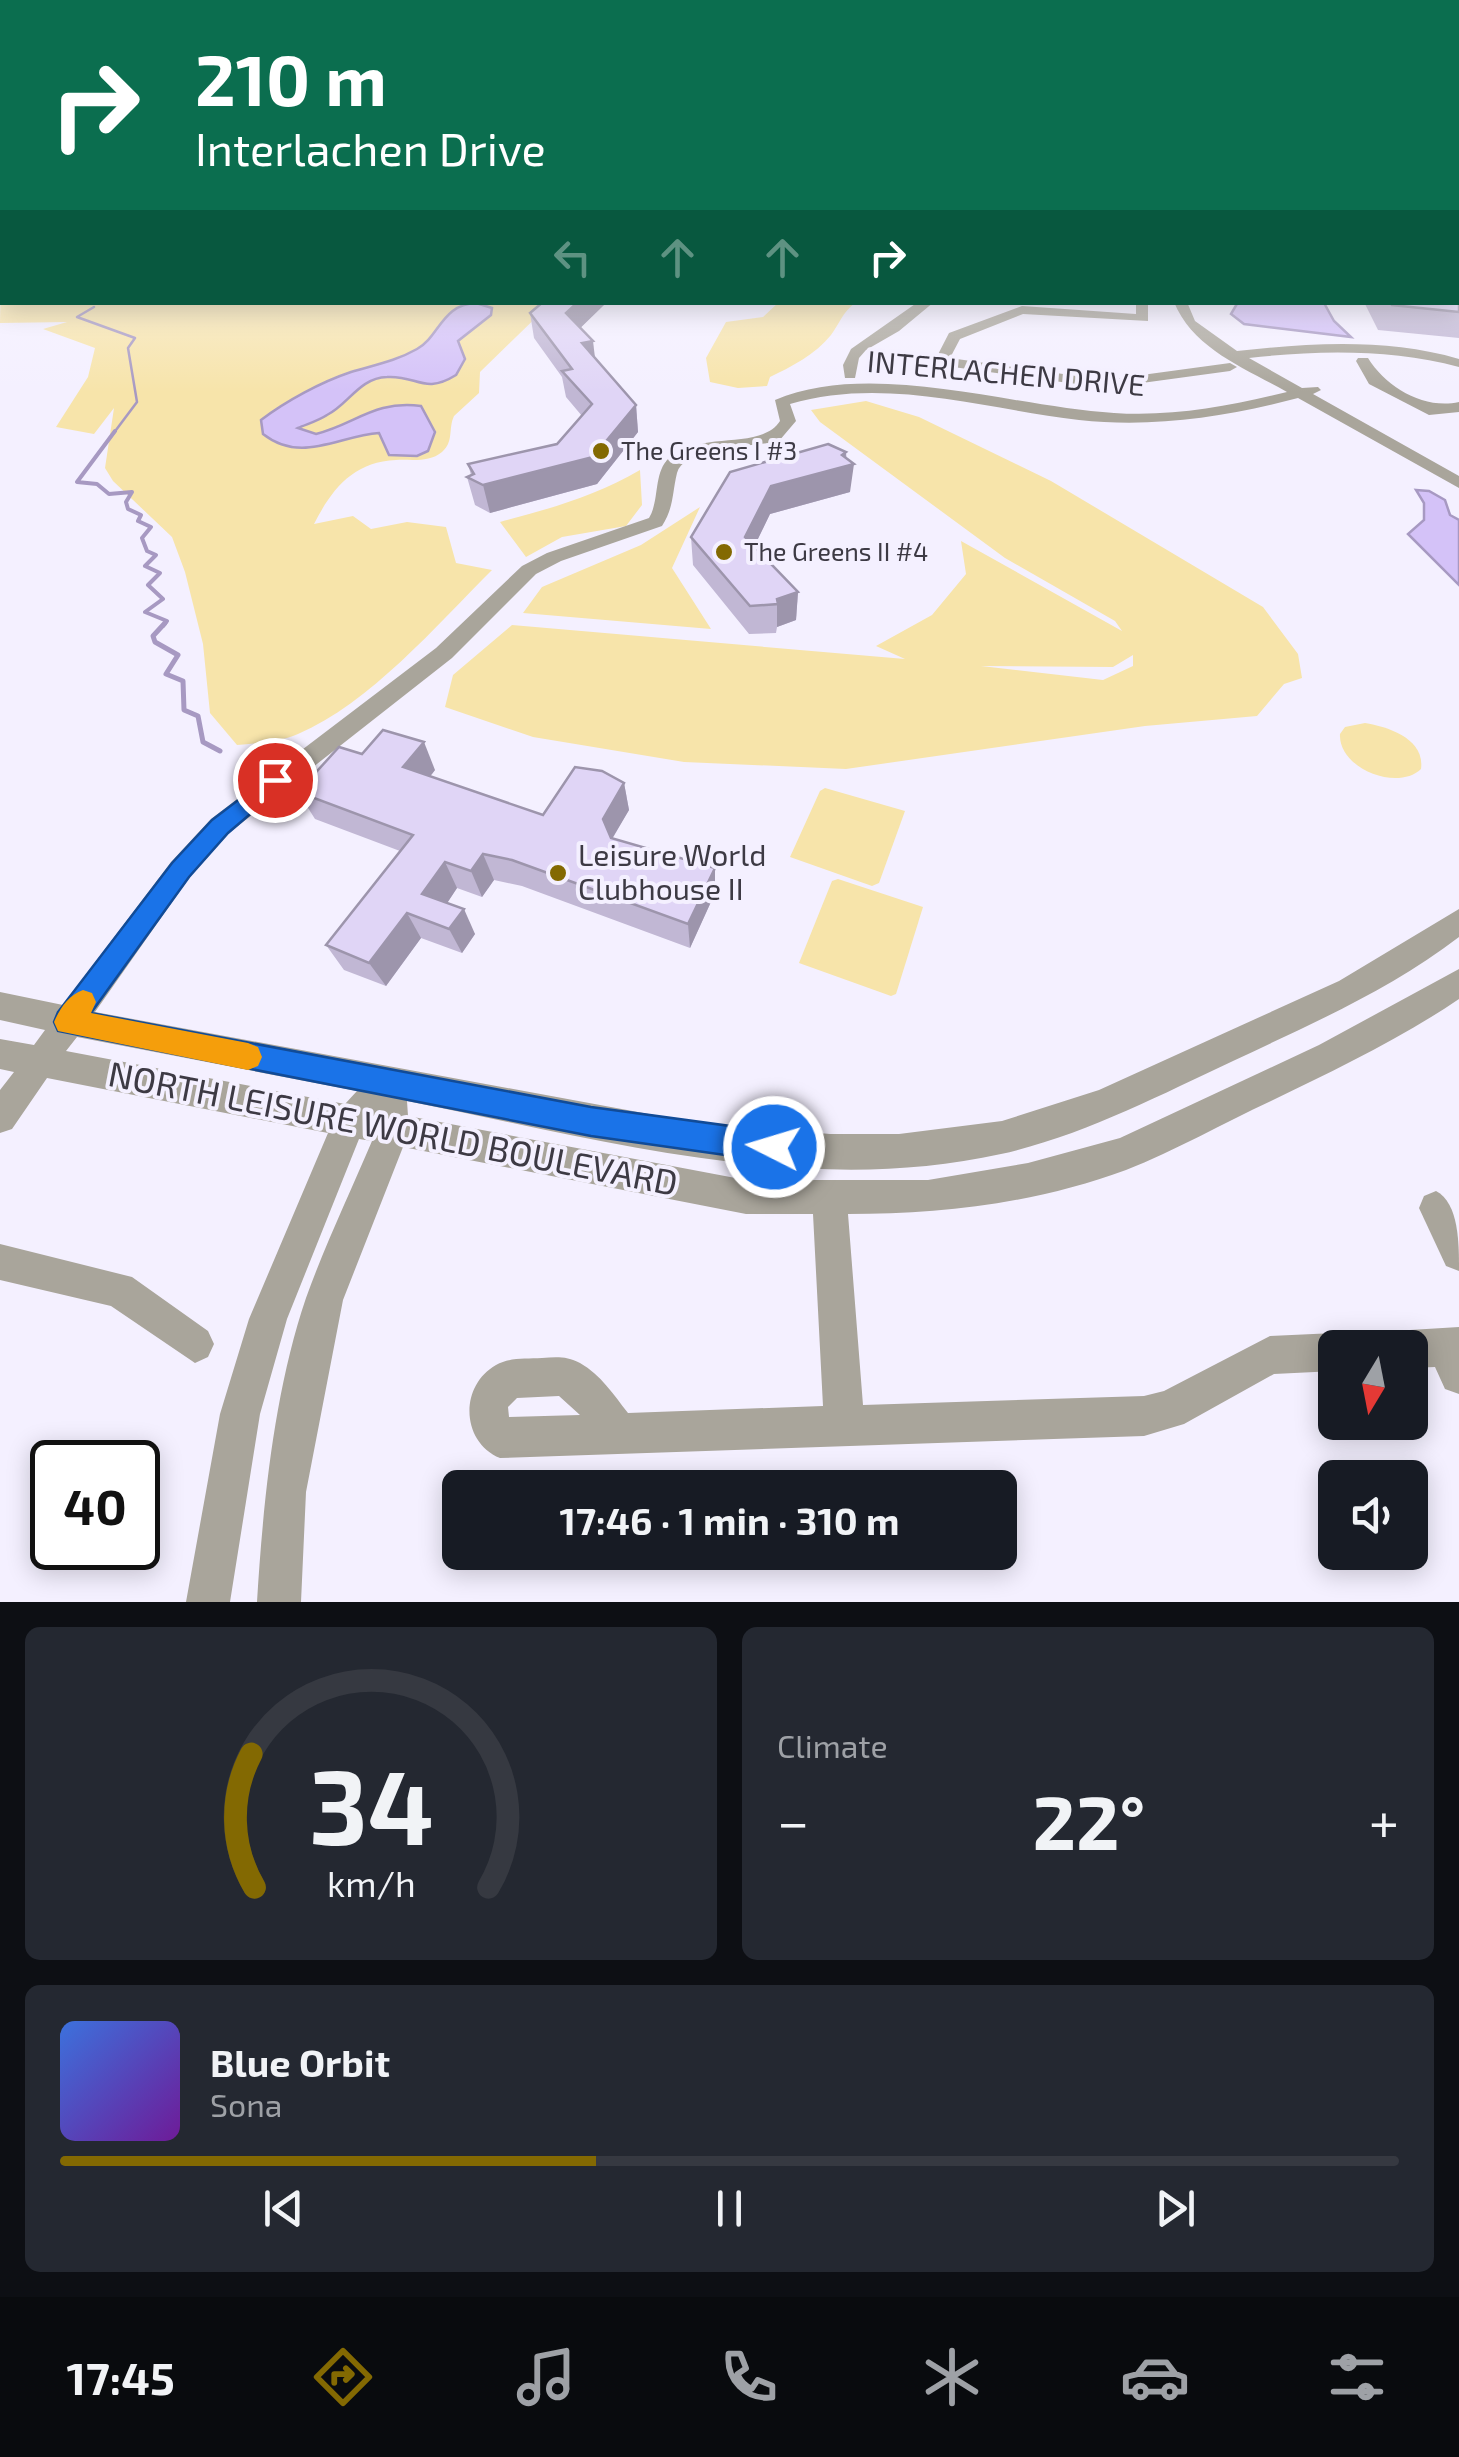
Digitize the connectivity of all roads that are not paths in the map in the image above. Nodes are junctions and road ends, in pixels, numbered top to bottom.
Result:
1 (923, 305) edge
2 (1176, 305) edge
3 (1184, 305) edge
4 (1147, 313) edge
5 (1238, 359) junction
6 (941, 361) junction
7 (1363, 361) dead end
8 (1459, 363) edge
9 (850, 375) dead end
10 (1104, 384) junction
11 (1306, 391) junction
12 (927, 392) junction
13 (1459, 407) edge
14 (1120, 418) junction
15 (1459, 468) edge
16 (1459, 483) edge
17 (1459, 921) edge
18 (1459, 982) edge
19 (0, 1006) edge
20 (68, 1022) junction
21 (0, 1054) edge
22 (40, 1062) junction
23 (388, 1082) junction
24 (0, 1117) edge
25 (350, 1123) junction
26 (393, 1130) junction
27 (828, 1199) junction
28 (1436, 1208) dead end
29 (1459, 1254) edge
30 (0, 1262) edge
31 (195, 1344) dead end
32 (1318, 1353) edge
33 (844, 1424) junction
34 (619, 1434) dead end
35 (208, 1602) edge
36 (279, 1602) edge

1 - 9 street
2 - 5 street
3 - 5 street
4 - 6 street
5 - 8 street
5 - 10 street
5 - 11 street
6 - 10 street
6 - 12 street
7 - 13 street
10 - 14 street
11 - 14 street, INTERLACHEN DRIVE
11 - 15 street
11 - 16 street
12 - 14 street, INTERLACHEN DRIVE
12 - 20 street, INTERLACHEN DRIVE
17 - 23 street, NORTH LEISURE WORLD BOULEVARD
18 - 27 street, NORTH LEISURE WORLD BOULEVARD
19 - 20 street, NORTH LEISURE WORLD BOULEVARD
20 - 22 street, INTERLACHEN DRIVE
20 - 23 street, NORTH LEISURE WORLD BOULEVARD
21 - 22 street, NORTH LEISURE WORLD BOULEVARD
22 - 24 street, INTERLACHEN DRIVE
22 - 25 street, NORTH LEISURE WORLD BOULEVARD
23 - 25 street
23 - 26 street
25 - 26 street, NORTH LEISURE WORLD BOULEVARD
25 - 35 street
26 - 27 street, NORTH LEISURE WORLD BOULEVARD
26 - 36 street
27 - 33 street
28 - 29 street
30 - 31 street
32 - 33 street
33 - 34 street

